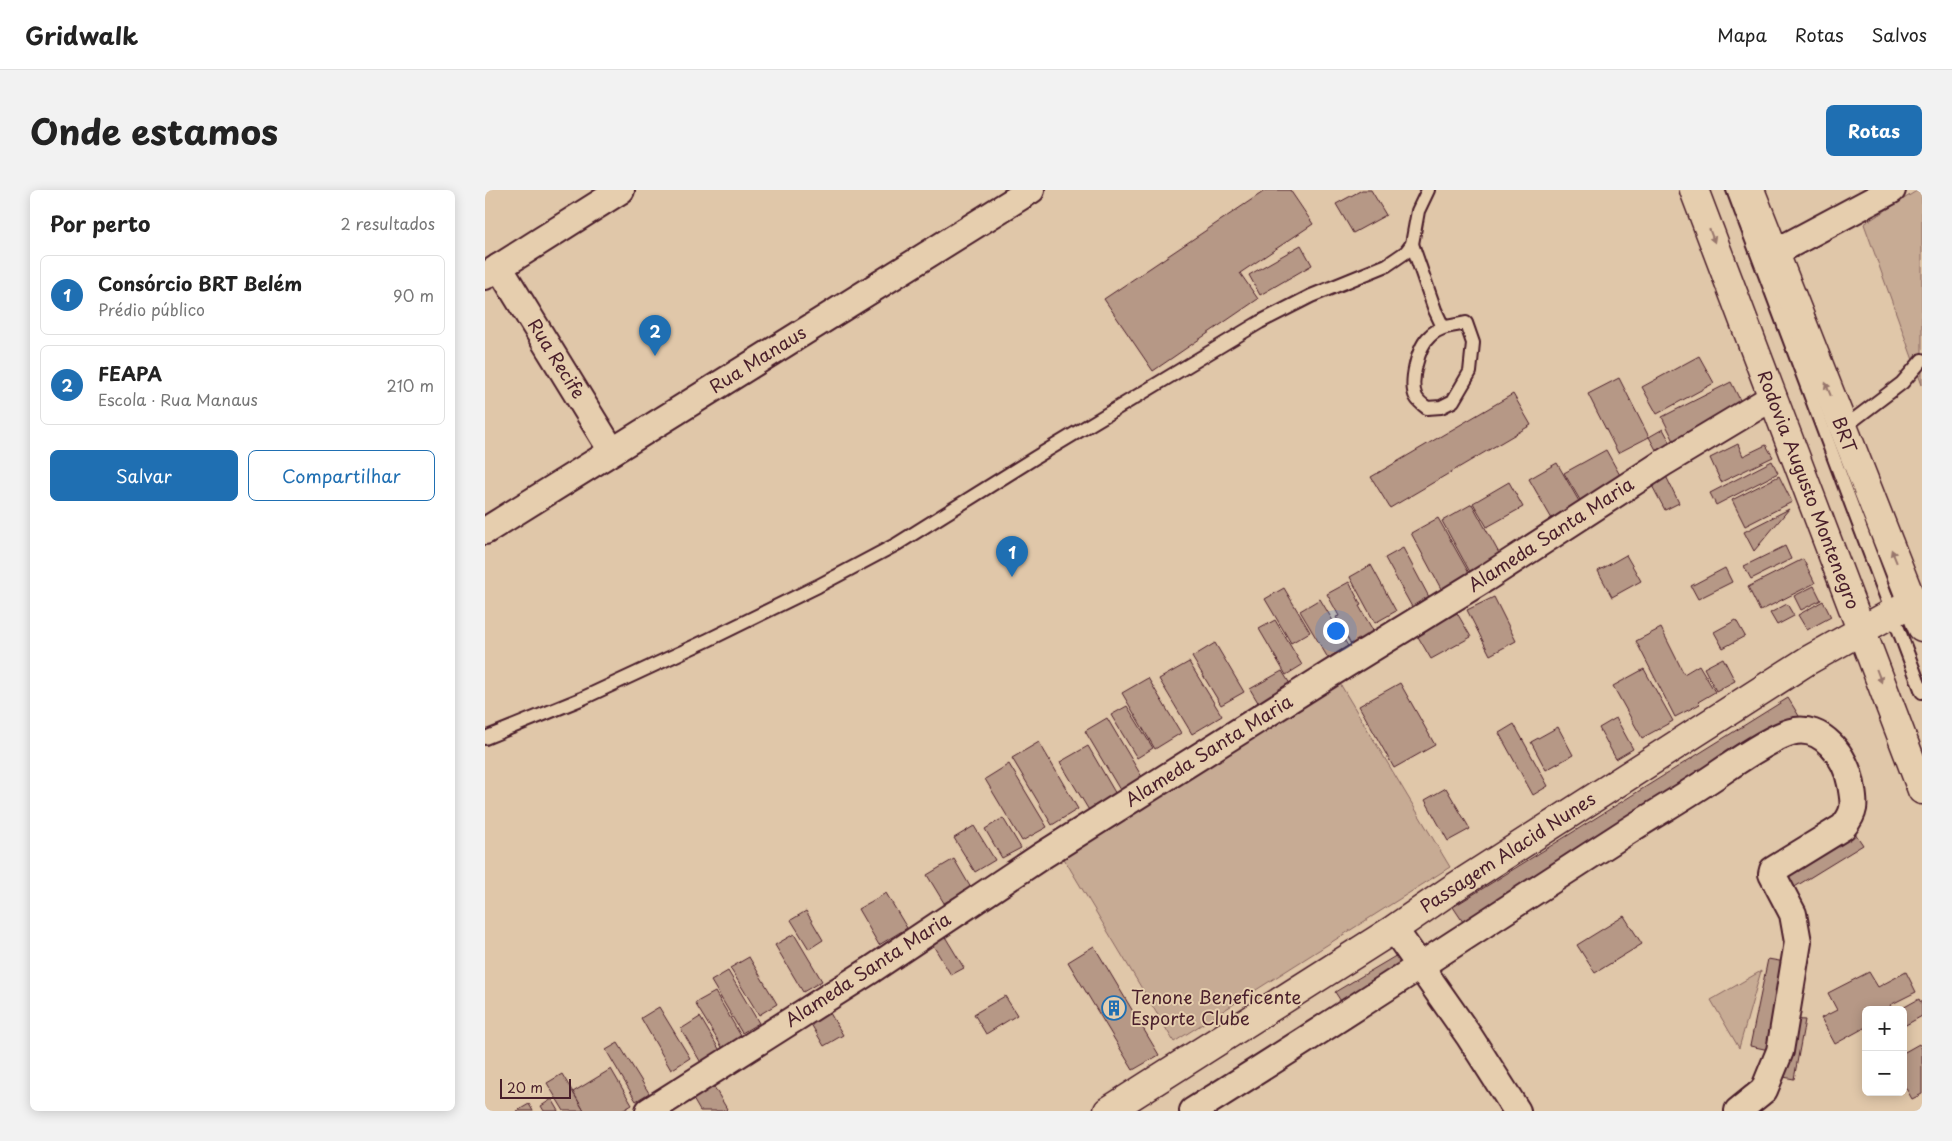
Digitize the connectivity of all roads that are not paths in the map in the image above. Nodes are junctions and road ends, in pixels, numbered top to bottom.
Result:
1 (621, 190) edge
2 (1031, 190) edge
3 (1428, 190) edge
4 (1694, 190) edge
5 (1733, 190) edge
6 (1750, 190) edge
7 (1892, 190) edge
8 (1412, 244) junction
9 (1774, 254) junction
10 (492, 272) edge
11 (1443, 327) junction
12 (1922, 360) edge
13 (1773, 397) junction
14 (1843, 428) junction
15 (612, 451) junction
16 (485, 532) edge
17 (1909, 604) edge
18 (1922, 627) edge
19 (1861, 630) junction
20 (1922, 692) edge
21 (485, 738) edge
22 (1922, 790) edge
23 (1394, 929) junction
24 (1420, 967) junction
25 (649, 1111) edge
26 (1108, 1111) edge
27 (1193, 1111) edge
28 (1517, 1111) edge
29 (1738, 1111) edge

1 - 10 street
2 - 15 street, Rua Manaus
3 - 8 lane
4 -> 13 main road, Rodovia Augusto Montenegro
5 - 17 lane, BRT
6 - 9 main road
7 - 9 street
8 - 11 lane
8 - 21 lane
14 -> 9 main road
10 - 15 street, Rua Recife
11 - 11 lane
12 - 14 lane
13 - 19 main road, Rodovia Augusto Montenegro
13 - 25 street, Alameda Santa Maria
17 -> 14 main road
15 - 16 street, Rua Manaus
17 - 18 main road
17 - 19 main road, Passagem Alacid Nunes
17 - 20 lane, BRT
19 -> 22 main road, Rodovia Augusto Montenegro
19 - 23 main road, Passagem Alacid Nunes
23 - 24 street
23 - 26 main road, Passagem Alacid Nunes
24 - 27 street
24 - 28 street
24 - 29 street

